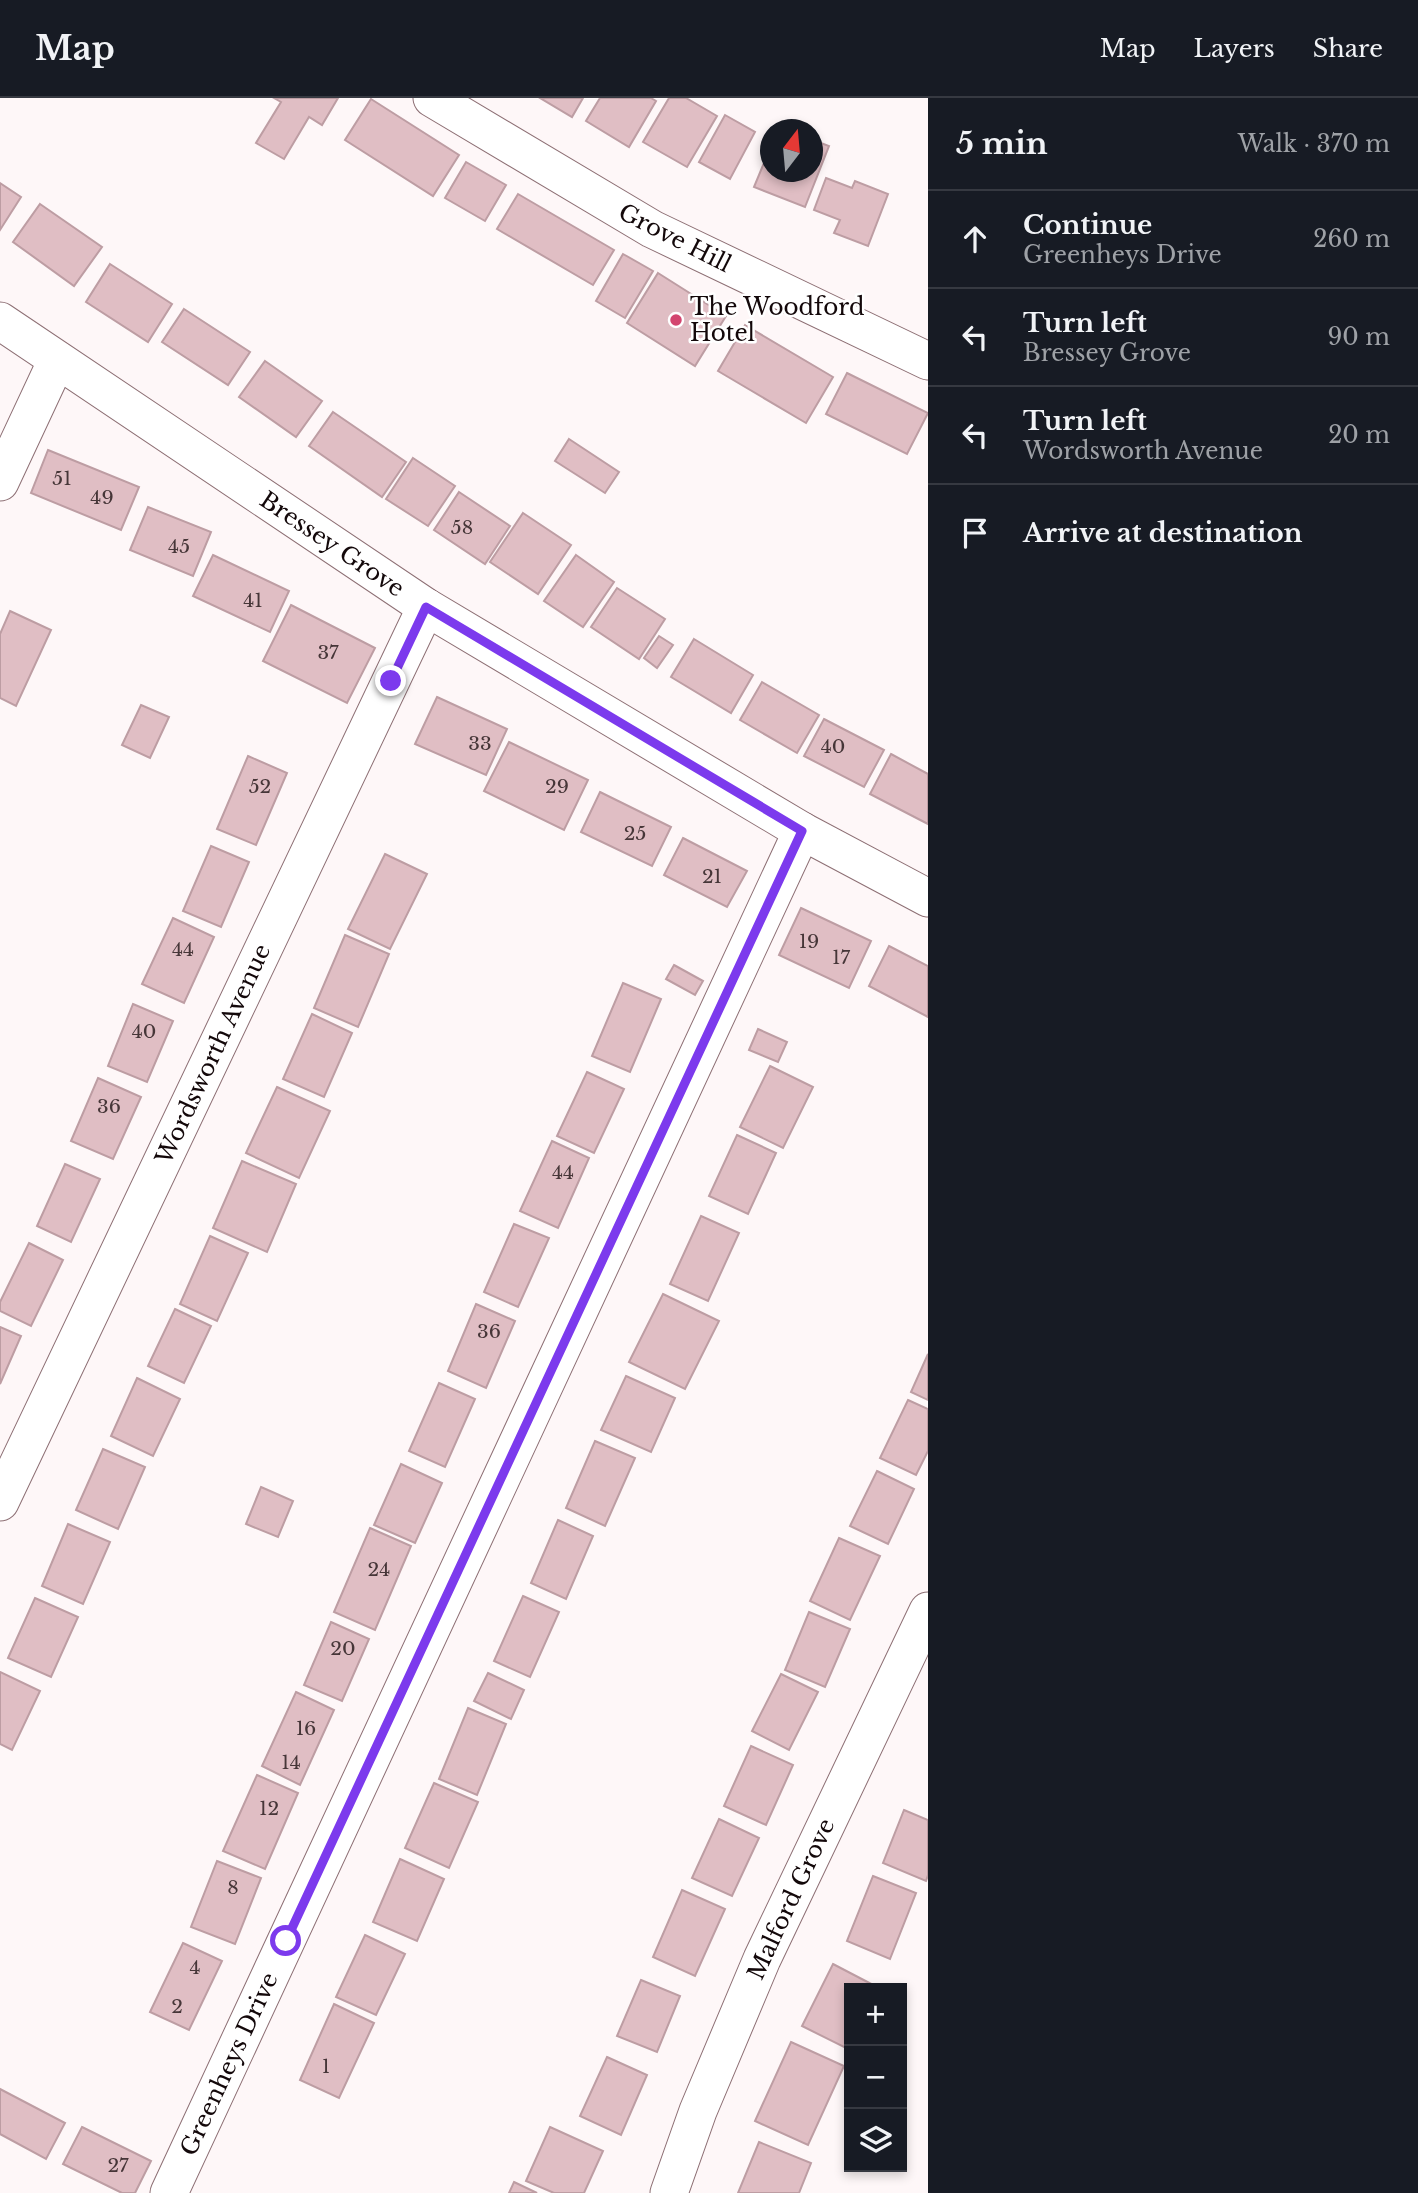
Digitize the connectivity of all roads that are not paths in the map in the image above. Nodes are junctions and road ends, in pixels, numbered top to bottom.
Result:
1 (432, 98) edge
2 (0, 321) edge
3 (57, 360) junction
4 (928, 361) edge
5 (0, 482) edge
6 (426, 607) junction
7 (802, 831) junction
8 (928, 898) edge
9 (0, 1502) edge
10 (928, 1611) edge
11 (169, 2193) edge
12 (669, 2193) edge

1 - 4 street, Grove Hill
2 - 3 street, Bressey Grove
3 - 5 street
3 - 6 street, Bressey Grove
6 - 7 street, Bressey Grove
6 - 9 street, Wordsworth Avenue
7 - 8 street, Bressey Grove
7 - 11 street, Greenheys Drive
10 - 12 street, Malford Grove

